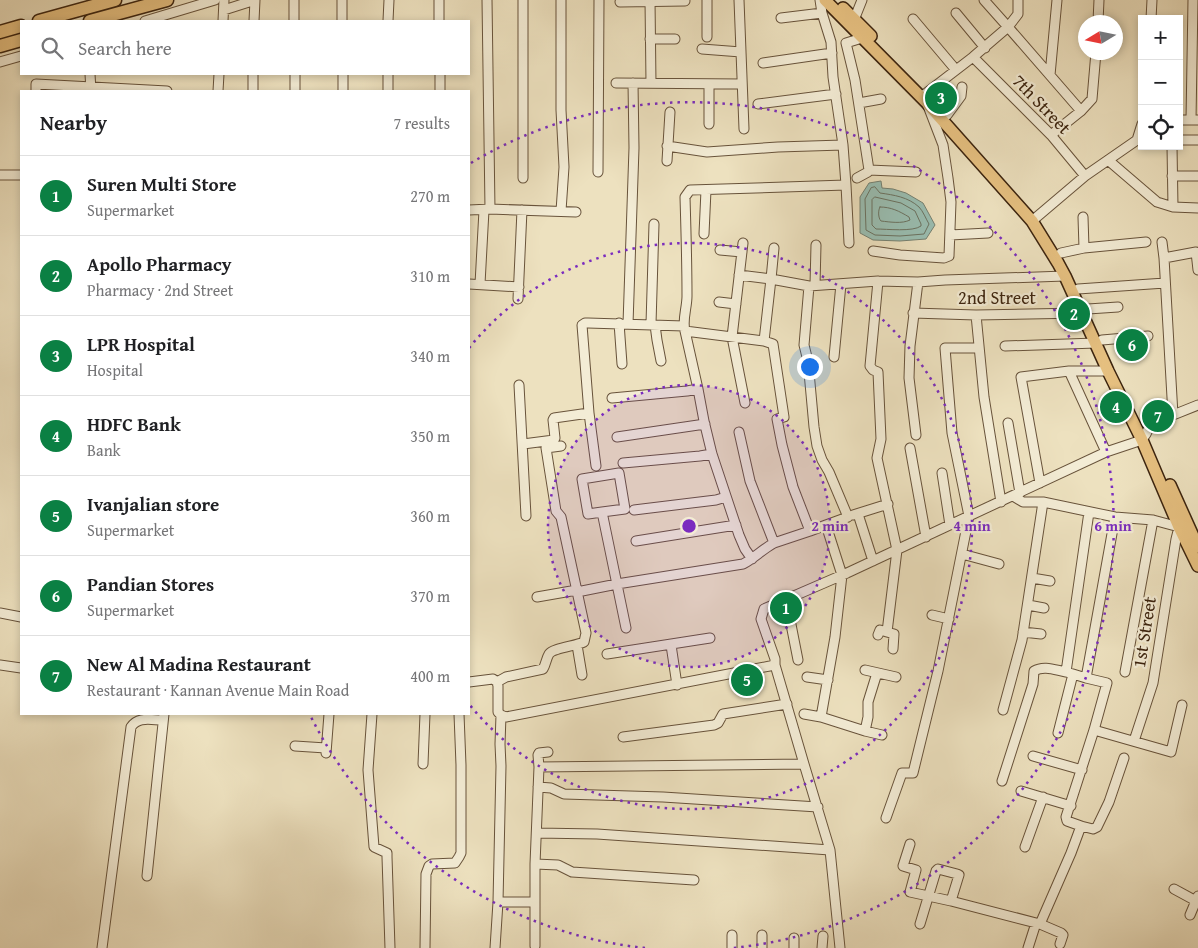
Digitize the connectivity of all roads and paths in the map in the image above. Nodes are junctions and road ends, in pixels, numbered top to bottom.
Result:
1 (115, 0) edge
2 (167, 0) edge
3 (215, 0) edge
4 (224, 0) edge
5 (255, 0) edge
6 (294, 0) edge
7 (342, 0) edge
8 (389, 0) edge
9 (439, 0) edge
10 (487, 0) edge
11 (523, 0) edge
12 (560, 0) edge
13 (599, 0) edge
14 (707, 0) edge
15 (739, 0) edge
16 (820, 0) edge
17 (825, 0) edge
18 (835, 0) edge
19 (862, 0) edge
20 (984, 0) edge
21 (1018, 0) edge
22 (1057, 0) edge
23 (1099, 0) edge
24 (1152, 0) edge
25 (1193, 0) edge
26 (650, 1) edge
27 (685, 1) edge
28 (620, 2) dead end
29 (224, 10) junction
30 (822, 13) junction
31 (956, 13) dead end
32 (1098, 15) edge
33 (1150, 15) edge
34 (781, 18) dead end
35 (913, 19) dead end
36 (43, 20) edge
37 (94, 20) edge
38 (148, 20) edge
39 (223, 20) edge
40 (254, 20) edge
41 (294, 20) edge
42 (342, 20) edge
43 (388, 20) edge
44 (439, 20) edge
45 (854, 20) junction
46 (20, 26) edge
47 (1008, 27) junction
48 (0, 32) edge
49 (707, 37) dead end
50 (862, 38) junction
51 (650, 39) junction
52 (20, 40) edge
53 (675, 40) dead end
54 (0, 46) edge
55 (985, 48) junction
56 (702, 49) dead end
57 (741, 52) junction
58 (832, 53) junction
59 (20, 56) edge
60 (973, 57) junction
61 (1095, 60) edge
62 (0, 62) edge
63 (763, 63) dead end
64 (956, 70) junction
65 (1050, 74) junction
66 (90, 75) edge
67 (219, 75) edge
68 (253, 75) edge
69 (295, 75) edge
70 (343, 75) edge
71 (388, 75) edge
72 (440, 75) edge
73 (616, 83) dead end
74 (634, 83) junction
75 (650, 83) junction
76 (709, 84) junction
77 (742, 84) junction
78 (962, 87) dead end
79 (91, 89) edge
80 (36, 90) edge
81 (111, 90) edge
82 (135, 90) edge
83 (218, 90) edge
84 (253, 90) edge
85 (295, 90) edge
86 (343, 90) edge
87 (388, 90) edge
88 (440, 90) edge
89 (836, 94) junction
90 (925, 98) junction
91 (881, 99) dead end
92 (859, 103) junction
93 (758, 104) dead end
94 (1081, 111) junction
95 (670, 112) dead end
96 (947, 115) junction
97 (1195, 120) edge
98 (709, 124) dead end
99 (744, 129) dead end
100 (1051, 135) junction
101 (1138, 137) edge
102 (1183, 140) edge
103 (1198, 140) edge
104 (843, 145) junction
105 (667, 146) junction
106 (1172, 150) edge
107 (1108, 160) junction
108 (667, 161) dead end
109 (868, 170) junction
110 (598, 172) dead end
111 (916, 172) dead end
112 (0, 175) edge
113 (20, 175) edge
114 (1085, 176) junction
115 (1172, 176) junction
116 (1198, 176) edge
117 (523, 178) dead end
118 (857, 178) dead end
119 (846, 185) junction
120 (706, 190) junction
121 (1172, 207) junction
122 (1198, 208) edge
123 (470, 210) edge
124 (487, 210) junction
125 (522, 210) junction
126 (561, 210) junction
127 (576, 212) dead end
128 (1084, 217) dead end
129 (1035, 219) junction
130 (654, 224) dead end
131 (988, 233) dead end
132 (704, 234) dead end
133 (950, 235) junction
134 (1146, 242) dead end
135 (1162, 242) dead end
136 (849, 243) dead end
137 (816, 245) dead end
138 (774, 248) dead end
139 (1084, 248) junction
140 (720, 250) dead end
141 (873, 251) dead end
142 (1197, 252) edge
143 (1061, 253) junction
144 (1164, 258) junction
145 (1198, 270) edge
146 (740, 275) junction
147 (1065, 276) junction
148 (771, 279) junction
149 (878, 281) junction
150 (918, 282) junction
151 (1165, 283) junction
152 (470, 284) edge
153 (480, 284) junction
154 (841, 284) junction
155 (519, 286) junction
156 (812, 286) junction
157 (1078, 289) junction
158 (518, 299) dead end
159 (719, 302) dead end
160 (736, 304) junction
161 (1118, 307) dead end
162 (1085, 311) junction
163 (914, 312) junction
164 (976, 315) junction
165 (625, 320) junction
166 (653, 321) junction
167 (681, 328) junction
168 (1148, 336) dead end
169 (732, 337) junction
170 (764, 341) junction
171 (1099, 342) junction
172 (1005, 346) dead end
173 (979, 348) junction
174 (834, 357) dead end
175 (661, 361) dead end
176 (622, 364) dead end
177 (1070, 371) junction
178 (1108, 371) junction
179 (519, 385) dead end
180 (698, 389) junction
181 (612, 398) dead end
182 (745, 403) dead end
183 (1198, 405) edge
184 (589, 413) junction
185 (1173, 415) junction
186 (1008, 423) dead end
187 (700, 425) junction
188 (740, 432) dead end
189 (916, 435) dead end
190 (617, 437) dead end
191 (1144, 437) junction
192 (523, 444) junction
193 (561, 446) dead end
194 (910, 448) dead end
195 (1106, 452) junction
196 (712, 454) junction
197 (623, 464) dead end
198 (596, 466) dead end
199 (942, 473) dead end
200 (1040, 483) junction
201 (1017, 494) junction
202 (726, 497) junction
203 (1001, 502) junction
204 (1043, 502) junction
205 (888, 504) junction
206 (634, 510) dead end
207 (602, 512) junction
208 (1089, 512) junction
209 (858, 514) junction
210 (526, 516) dead end
211 (969, 516) junction
212 (848, 517) junction
213 (1115, 517) junction
214 (1152, 520) junction
215 (826, 525) junction
216 (950, 525) junction
217 (1183, 525) junction
218 (731, 526) junction
219 (810, 531) junction
220 (926, 536) junction
221 (636, 541) dead end
222 (774, 542) junction
223 (1198, 547) edge
224 (897, 550) junction
225 (962, 554) junction
226 (752, 559) junction
227 (873, 561) junction
228 (999, 564) dead end
229 (1198, 566) edge
230 (842, 576) junction
231 (1032, 578) junction
232 (1050, 581) dead end
233 (617, 584) junction
234 (577, 591) junction
235 (537, 597) dead end
236 (786, 599) junction
237 (1028, 605) junction
238 (1044, 608) dead end
239 (0, 613) edge
240 (932, 615) dead end
241 (20, 617) edge
242 (949, 619) junction
243 (626, 628) dead end
244 (1023, 632) junction
245 (1041, 634) dead end
246 (710, 638) dead end
247 (577, 645) junction
248 (670, 645) junction
249 (893, 649) dead end
250 (608, 654) dead end
251 (798, 660) dead end
252 (0, 665) edge
253 (775, 665) junction
254 (20, 668) edge
255 (865, 670) dead end
256 (1125, 672) dead end
257 (877, 673) junction
258 (1070, 673) junction
259 (582, 675) dead end
260 (807, 676) dead end
261 (896, 677) dead end
262 (1086, 678) junction
263 (828, 680) junction
264 (470, 682) edge
265 (497, 682) junction
266 (677, 685) junction
267 (787, 704) junction
268 (1182, 705) dead end
269 (1003, 710) dead end
270 (804, 714) dead end
271 (329, 715) edge
272 (372, 715) edge
273 (425, 715) edge
274 (459, 715) edge
275 (500, 715) junction
276 (164, 717) edge
277 (821, 717) junction
278 (1094, 730) junction
279 (865, 731) junction
280 (1058, 733) dead end
281 (882, 735) dead end
282 (622, 737) dead end
283 (1134, 741) junction
284 (295, 746) dead end
285 (548, 752) dead end
286 (1033, 756) dead end
287 (1124, 758) dead end
288 (423, 764) dead end
289 (804, 764) junction
290 (539, 767) junction
291 (1082, 770) junction
292 (1002, 781) dead end
293 (538, 787) junction
294 (1021, 791) dead end
295 (1043, 798) junction
296 (1071, 806) junction
297 (818, 807) junction
298 (886, 818) dead end
299 (1081, 826) junction
300 (537, 833) junction
301 (910, 844) dead end
302 (1025, 847) dead end
303 (830, 850) junction
304 (535, 864) junction
305 (147, 876) dead end
306 (694, 880) dead end
307 (1174, 889) dead end
308 (928, 896) junction
309 (1197, 899) edge
310 (951, 901) junction
311 (498, 902) junction
312 (535, 902) junction
313 (1190, 915) dead end
314 (920, 924) dead end
315 (1038, 924) junction
316 (762, 934) dead end
317 (732, 935) dead end
318 (823, 936) dead end
319 (794, 938) dead end
320 (1060, 944) dead end
321 (534, 946) dead end
322 (102, 948) edge
323 (390, 948) edge
324 (425, 948) edge
325 (495, 948) edge
326 (732, 948) edge
327 (762, 948) edge
328 (794, 948) edge
329 (822, 948) edge
330 (840, 948) edge
331 (1028, 948) edge

1 - 36 highway
2 - 37 highway
3 - 38 street
4 - 29 street
5 - 29 street
5 - 40 street
6 - 41 street
7 - 42 street
8 - 43 street
9 - 44 street
10 - 124 street
11 - 117 street
12 - 126 street
13 - 110 street
14 - 49 street
15 - 57 street
16 - 30 street
17 - 50 main road
18 - 45 main road
19 - 45 street
20 - 47 street
21 - 47 street
22 - 65 street
23 - 32 street
24 - 33 street
25 - 97 street
26 - 27 street
26 - 28 street
26 - 51 street
29 - 39 street
30 - 34 street
30 - 58 street
31 - 55 street
35 - 64 street
45 - 90 main road
46 - 48 highway
47 - 55 street
47 - 65 street
50 - 90 main road
50 - 92 street
51 - 53 street
51 - 75 street
52 - 54 highway
55 - 60 street
56 - 57 street
57 - 77 street
58 - 63 street
58 - 89 street
59 - 62 street
60 - 64 street
60 - 100 street, 7th Street
61 - 94 street
64 - 90 street
65 - 94 street
66 - 79 street
67 - 83 street
68 - 84 street
69 - 85 street
70 - 86 street
71 - 87 street
72 - 88 street
73 - 74 street
74 - 75 street
74 - 165 street
75 - 76 street
76 - 77 street
76 - 98 street
77 - 99 street
78 - 96 street
79 - 80 street
79 - 81 street
81 - 82 street
89 - 93 street
89 - 104 street
90 - 96 main road
90 - 129 main road
90 - 133 street
91 - 92 street
92 - 109 street
94 - 100 street
95 - 105 street
96 - 129 main road
100 - 114 street, 7th Street
101 - 107 street
102 - 103 street
104 - 105 street
104 - 119 street
105 - 108 street
106 - 115 street
107 - 114 street
107 - 121 street
109 - 111 street
109 - 118 street
112 - 113 street
114 - 129 street
115 - 116 street
115 - 121 street
119 - 120 street
119 - 136 street
120 - 132 street
120 - 167 street
121 - 122 street
123 - 124 street
124 - 125 street
124 - 153 street
125 - 126 street
125 - 155 street
126 - 127 street
128 - 139 street
129 - 143 main road
129 - 147 main road
130 - 166 street
131 - 133 street
133 - 141 street
134 - 139 street
135 - 144 street
137 - 156 street
138 - 148 street
139 - 143 street
140 - 146 street
142 - 144 street
142 - 145 street
143 - 157 main road
144 - 151 street
146 - 148 street
146 - 160 street
147 - 150 street
147 - 162 main road
148 - 156 street
148 - 170 street
149 - 150 street
149 - 154 street
149 - 205 street
150 - 163 street
151 - 157 street
151 - 185 street
152 - 153 street
153 - 155 street
154 - 156 street
154 - 174 street
155 - 158 street
156 - 212 street
157 - 162 main road
159 - 160 street
160 - 169 street
161 - 162 street, 2nd Street
162 - 164 street, 2nd Street
162 - 171 main road
163 - 164 street, 2nd Street
163 - 189 street
164 - 173 street
165 - 166 street
165 - 176 street
165 - 184 street
166 - 167 street
166 - 175 street
167 - 169 street
167 - 180 street
168 - 171 street
169 - 170 street
169 - 182 street
170 - 219 street
171 - 172 street
171 - 178 main road
171 - 191 main road
173 - 203 street
173 - 211 street
177 - 178 street
177 - 195 street
177 - 200 street
178 - 191 main road
179 - 192 street
180 - 181 street
180 - 187 street
183 - 185 street
184 - 192 street
184 - 198 street
185 - 191 street
186 - 201 street
187 - 190 street
187 - 196 street
188 - 222 street
191 - 195 street
191 - 217 main road
192 - 210 street
193 - 234 street
194 - 220 street
195 - 200 street
196 - 197 street
196 - 202 street
199 - 216 street
200 - 201 street
201 - 203 street
201 - 204 street
202 - 206 street
202 - 218 street
203 - 211 street
204 - 208 street
204 - 231 street
205 - 209 street
205 - 224 street
207 - 207 street
207 - 233 street
208 - 213 street
208 - 258 street
209 - 212 street
209 - 227 street
211 - 216 street
211 - 225 street
212 - 215 street
213 - 214 street
213 - 262 street
214 - 217 street
214 - 256 street
215 - 219 street
215 - 230 street
216 - 220 street
217 - 223 main road
217 - 229 main road
217 - 283 street, 1st Street
218 - 221 street
218 - 226 street
219 - 222 street
220 - 224 street
222 - 226 street
224 - 227 street
224 - 249 street
225 - 228 street
225 - 242 street
226 - 233 street
227 - 230 street
230 - 236 street
230 - 263 street
231 - 232 street
231 - 237 street
233 - 234 street
233 - 243 street
234 - 235 street
234 - 247 street
236 - 251 street
236 - 253 street
237 - 238 street
237 - 244 street
239 - 241 street
240 - 242 street
242 - 298 street
244 - 245 street
244 - 269 street
246 - 248 street
247 - 259 street
247 - 265 street
248 - 250 street
248 - 266 street
252 - 254 street
253 - 266 street
253 - 267 street
255 - 257 street
257 - 261 street
257 - 279 street
258 - 262 street
258 - 280 street
258 - 292 street
260 - 263 street
262 - 278 street
263 - 277 street
264 - 265 street
265 - 275 street
266 - 275 street
267 - 282 street
267 - 289 street
268 - 283 street
270 - 277 street
271 - 284 street
272 - 323 street
273 - 288 street
274 - 324 street
275 - 311 street
276 - 305 street
276 - 322 street
277 - 279 street
278 - 283 street
278 - 291 street
279 - 281 street
285 - 290 street
286 - 291 street
287 - 299 street
289 - 290 street
289 - 297 street
290 - 293 street
291 - 296 street
293 - 297 street
293 - 300 street
294 - 295 street
295 - 296 street
295 - 302 street
296 - 299 street
297 - 303 street
299 - 315 street
300 - 303 street
300 - 304 street
301 - 308 street
303 - 330 street
304 - 306 street
304 - 312 street
307 - 309 street
308 - 310 street
308 - 310 street
308 - 314 street
309 - 313 street
310 - 315 street
311 - 312 street
311 - 325 street
312 - 321 street
315 - 320 street
315 - 331 street
316 - 327 street
317 - 326 street
318 - 329 street
319 - 328 street

